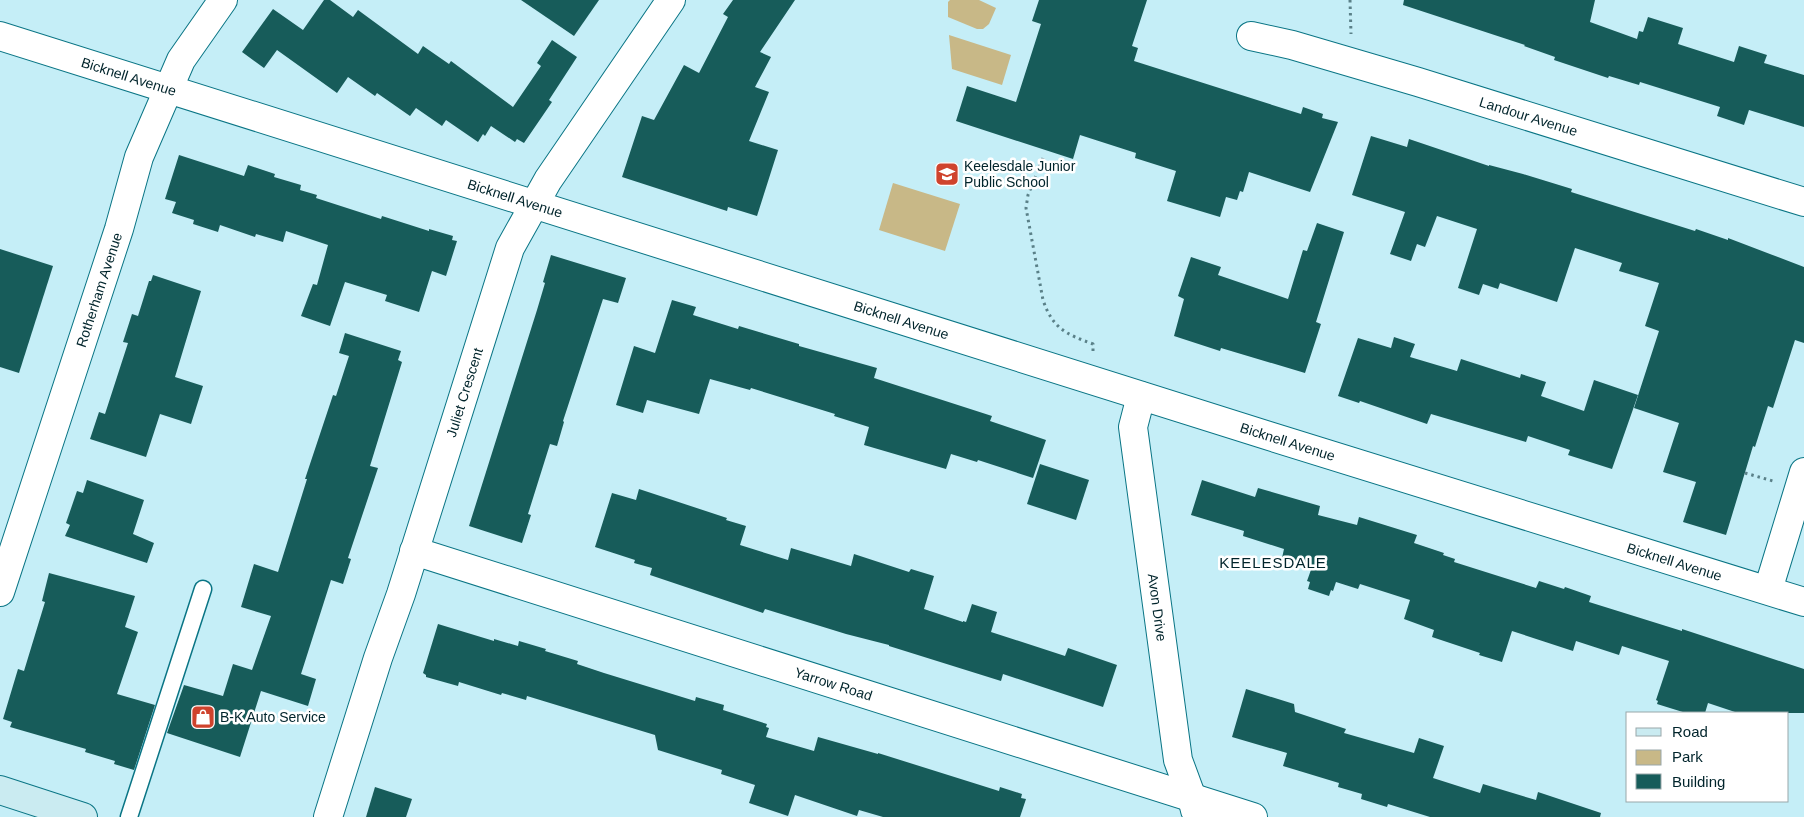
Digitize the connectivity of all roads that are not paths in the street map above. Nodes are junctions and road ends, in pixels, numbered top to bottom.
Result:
1 (223, 0) edge
2 (671, 0) edge
3 (0, 36) edge
4 (1251, 36) dead end
5 (169, 89) junction
6 (1804, 202) edge
7 (534, 205) junction
8 (1141, 396) junction
9 (1793, 478) edge
10 (414, 551) junction
11 (203, 589) dead end
12 (1768, 590) junction
13 (0, 592) edge
14 (1804, 602) edge
15 (0, 790) edge
16 (1194, 808) edge
17 (83, 817) edge
18 (129, 817) edge
19 (328, 817) edge
20 (1253, 817) edge

1 - 5 street, Rotherham Avenue
2 - 7 street, Juliet Crescent
3 - 5 street, Bicknell Avenue
4 - 6 street, Landour Avenue
5 - 7 street, Bicknell Avenue
5 - 13 street, Rotherham Avenue
7 - 8 street, Bicknell Avenue
7 - 10 street, Juliet Crescent
8 - 12 street, Bicknell Avenue
8 - 16 street, Avon Drive
9 - 12 street
10 - 16 street, Yarrow Road
10 - 19 street, Juliet Crescent
11 - 18 lane
12 - 14 street, Bicknell Avenue
15 - 17 main road
16 - 20 street, Yarrow Road

